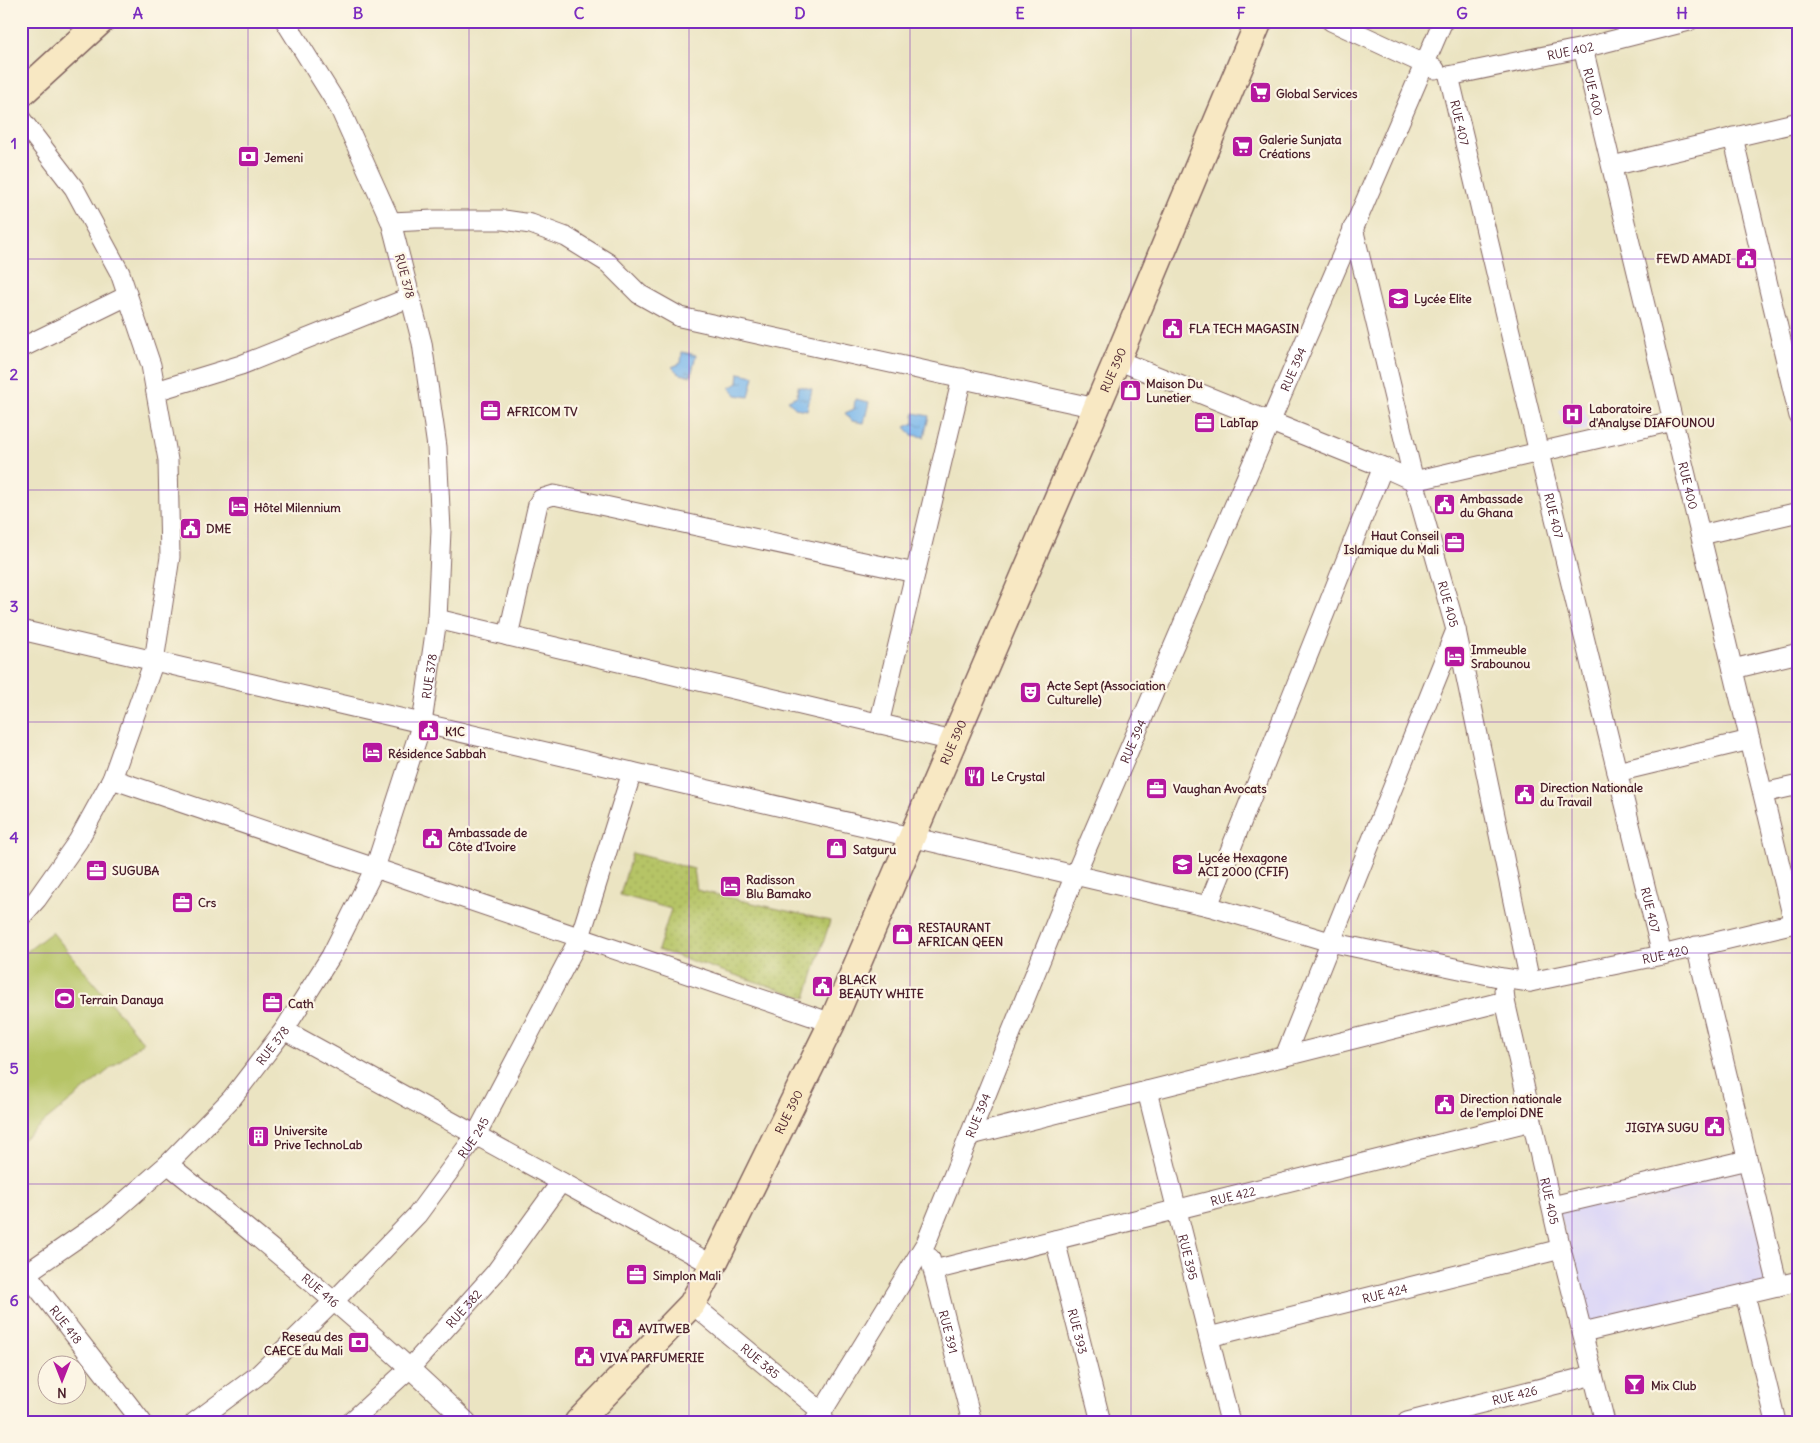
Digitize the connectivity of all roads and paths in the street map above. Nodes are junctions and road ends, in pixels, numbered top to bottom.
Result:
1 (81, 21) edge
2 (101, 21) edge
3 (285, 21) edge
4 (1258, 21) edge
5 (1331, 21) edge
6 (1443, 21) edge
7 (1688, 21) edge
8 (1583, 48) junction
9 (1425, 65) junction
10 (1450, 76) junction
11 (21, 78) edge
12 (21, 94) edge
13 (21, 119) edge
14 (1799, 122) edge
15 (1733, 137) junction
16 (1612, 166) junction
17 (391, 222) junction
18 (1353, 228) junction
19 (127, 296) junction
20 (411, 297) junction
21 (21, 348) edge
22 (1117, 360) junction
23 (962, 378) junction
24 (156, 391) junction
25 (1096, 408) junction
26 (1799, 416) edge
27 (1270, 421) junction
28 (1673, 421) junction
29 (1539, 453) junction
30 (1383, 467) junction
31 (1414, 481) junction
32 (1799, 512) edge
33 (1701, 535) junction
34 (915, 573) junction
35 (437, 619) junction
36 (21, 630) edge
37 (1456, 630) junction
38 (508, 636) junction
39 (1799, 653) edge
40 (154, 661) junction
41 (1733, 669) junction
42 (422, 723) junction
43 (879, 724) junction
44 (1750, 740) junction
45 (953, 742) junction
46 (632, 772) junction
47 (1617, 772) junction
48 (112, 779) junction
49 (1799, 785) edge
50 (1763, 793) junction
51 (912, 837) junction
52 (374, 868) junction
53 (1075, 875) junction
54 (1208, 906) junction
55 (21, 916) edge
56 (1796, 923) edge
57 (580, 937) junction
58 (1330, 942) junction
59 (1696, 946) junction
60 (1662, 955) junction
61 (1503, 978) junction
62 (1530, 982) junction
63 (1505, 1001) junction
64 (832, 1023) junction
65 (284, 1030) junction
66 (1285, 1056) junction
67 (1147, 1091) junction
68 (1532, 1121) junction
69 (476, 1135) junction
70 (971, 1135) junction
71 (1748, 1160) junction
72 (168, 1164) junction
73 (562, 1182) junction
74 (1552, 1206) junction
75 (1177, 1210) junction
76 (1054, 1240) junction
77 (926, 1243) junction
78 (1561, 1249) junction
79 (714, 1266) junction
80 (934, 1270) junction
81 (24, 1275) edge
82 (1799, 1281) edge
83 (1778, 1286) junction
84 (1745, 1294) junction
85 (335, 1300) junction
86 (692, 1304) junction
87 (1583, 1332) junction
88 (1209, 1337) junction
89 (411, 1367) junction
90 (1593, 1375) junction
91 (820, 1418) edge
92 (142, 1422) edge
93 (194, 1422) edge
94 (351, 1422) edge
95 (467, 1422) edge
96 (578, 1422) edge
97 (972, 1422) edge
98 (1100, 1422) edge
99 (1230, 1422) edge
100 (1407, 1422) edge
101 (1605, 1422) edge
102 (1776, 1422) edge

1 - 11 street
2 - 12 street
3 - 17 street, RUE 378
4 - 22 street, RUE 390
5 - 9 street
6 - 9 street, RUE 394
7 - 8 street, RUE 402
8 - 10 street, RUE 402
8 - 16 street, RUE 400
9 - 10 street
9 - 18 street, RUE 394
10 - 29 street, RUE 407
13 - 19 street
14 - 15 street
15 - 16 street
15 - 26 street
16 - 28 street, RUE 400
17 - 20 street, RUE 378
17 - 23 street
18 - 27 street, RUE 394
18 - 31 street, RUE 405
19 - 21 street
19 - 24 street
20 - 24 street
20 - 35 street, RUE 378
22 - 25 street, RUE 390
22 - 27 street
23 - 25 street
23 - 34 street
24 - 40 street
25 - 45 street, RUE 390
27 - 30 street
27 - 53 street, RUE 394
28 - 29 street
28 - 33 street, RUE 400
29 - 31 street
29 - 47 street, RUE 407
30 - 31 street
30 - 54 street
31 - 37 street, RUE 405
32 - 33 street
33 - 41 street, RUE 400
34 - 38 street
34 - 43 street
35 - 38 street
35 - 42 street, RUE 378
36 - 40 street, RUE 420
37 - 58 street
37 - 62 street, RUE 405
38 - 43 street
39 - 41 street
40 - 42 street, RUE 420
40 - 48 street
41 - 44 street, RUE 400
42 - 46 street, RUE 420
42 - 52 street, RUE 378
43 - 45 street
44 - 47 street
44 - 50 street, RUE 400
45 - 51 street, RUE 390
46 - 51 street, RUE 420
46 - 57 street, RUE 245
47 - 60 street, RUE 407
48 - 52 street
48 - 55 street
49 - 50 street
50 - 56 street, RUE 400
51 - 53 street, RUE 420
51 - 64 street, RUE 390
52 - 57 street
52 - 65 street, RUE 378
53 - 54 street, RUE 420
53 - 70 street, RUE 394
54 - 58 street, RUE 420
56 - 59 street, RUE 420
57 - 64 street
57 - 69 street, RUE 245
58 - 61 street, RUE 420
58 - 66 street
59 - 60 street, RUE 420
59 - 71 street
60 - 62 street, RUE 420
61 - 62 street, RUE 420
61 - 63 street, RUE 405
63 - 66 street
63 - 68 street, RUE 405
64 - 79 street, RUE 390
65 - 69 street
65 - 72 street, RUE 378
66 - 67 street
67 - 70 street
67 - 75 street, RUE 395
68 - 74 street, RUE 405
68 - 75 street, RUE 422
69 - 73 street
69 - 85 street, RUE 245
70 - 77 street, RUE 394
71 - 74 street
71 - 83 street
72 - 81 street, RUE 378
72 - 85 street, RUE 416
73 - 79 street
73 - 89 street, RUE 382
74 - 78 street, RUE 405
75 - 76 street, RUE 422
75 - 88 street, RUE 395
76 - 80 street, RUE 422
76 - 98 street, RUE 393
77 - 80 street, RUE 391
77 - 91 street, RUE 394
78 - 87 street, RUE 405
78 - 88 street, RUE 424
79 - 86 street, RUE 390
80 - 97 street, RUE 391
81 - 92 street, RUE 418
82 - 83 street
83 - 84 street
84 - 87 street
84 - 102 street
85 - 89 street, RUE 416
85 - 93 street, RUE 245
86 - 91 street, RUE 385
86 - 96 street, RUE 390
87 - 90 street, RUE 405
88 - 99 street, RUE 395
89 - 94 street, RUE 382
89 - 95 street, RUE 416
90 - 100 street, RUE 426
90 - 101 street, RUE 405

